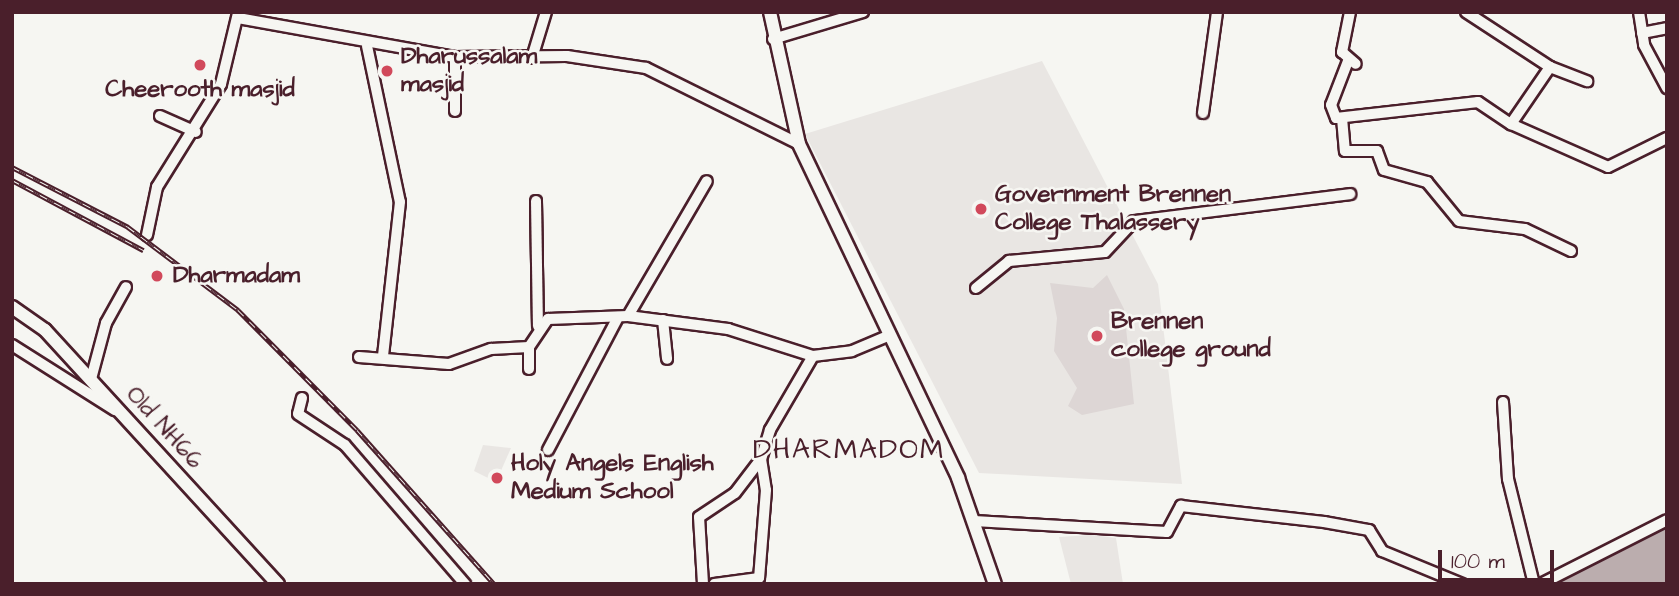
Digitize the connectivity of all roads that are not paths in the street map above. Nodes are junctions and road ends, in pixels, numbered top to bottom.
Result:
1 (546, 12) edge
2 (770, 12) edge
3 (863, 12) edge
4 (1217, 12) edge
5 (1350, 12) edge
6 (1466, 12) edge
7 (1639, 12) edge
8 (238, 15) edge
9 (1667, 28) edge
10 (1642, 33) junction
11 (773, 39) junction
12 (367, 46) junction
13 (454, 57) junction
14 (531, 58) junction
15 (1550, 67) junction
16 (1587, 81) dead end
17 (1667, 88) edge
18 (455, 111) dead end
19 (1203, 113) dead end
20 (160, 116) dead end
21 (1342, 118) junction
22 (1511, 124) junction
23 (196, 132) junction
24 (1667, 138) edge
25 (799, 144) junction
26 (707, 181) dead end
27 (1350, 194) dead end
28 (536, 201) dead end
29 (137, 211) dead end
30 (150, 217) junction
31 (147, 235) dead end
32 (1571, 251) dead end
33 (126, 287) dead end
34 (976, 288) dead end
35 (12, 307) edge
36 (623, 316) junction
37 (663, 320) junction
38 (538, 326) junction
39 (890, 335) junction
40 (12, 345) edge
41 (530, 347) junction
42 (383, 356) junction
43 (813, 356) junction
44 (359, 357) dead end
45 (667, 359) dead end
46 (529, 369) dead end
47 (91, 379) junction
48 (302, 398) dead end
49 (1503, 402) dead end
50 (124, 415) junction
51 (548, 450) dead end
52 (761, 459) junction
53 (1667, 520) edge
54 (974, 521) junction
55 (278, 584) edge
56 (465, 584) edge
57 (703, 584) edge
58 (714, 584) edge
59 (995, 584) edge
60 (1462, 584) edge
61 (1534, 584) edge
62 (1541, 584) edge

1 - 14 street
2 - 11 main road
3 - 11 street
4 - 19 street
5 - 21 street
6 - 15 street
7 - 10 street
8 - 12 street
8 - 23 street
9 - 10 street
10 - 17 street
11 - 25 main road
12 - 13 street
12 - 42 street
13 - 14 street
13 - 18 street
14 - 25 street
15 - 16 street
15 - 22 street
20 - 23 street
21 - 22 street
21 - 32 street
22 - 24 street
23 - 30 street
25 - 39 main road
26 - 36 street
27 - 34 street
28 - 38 street
29 - 30 street
30 - 31 street
33 - 47 street
35 - 47 main road, Old NH66
36 - 37 street
36 - 38 street
36 - 51 street
37 - 43 street
37 - 45 street
38 - 41 street
39 - 43 street
39 - 54 main road
40 - 50 street
41 - 42 street
41 - 46 street
42 - 44 street
43 - 52 street
47 - 50 main road, Old NH66
48 - 56 street
49 - 61 street
50 - 55 main road, Old NH66
52 - 57 street
52 - 58 street
53 - 62 street
54 - 59 main road
54 - 60 street

